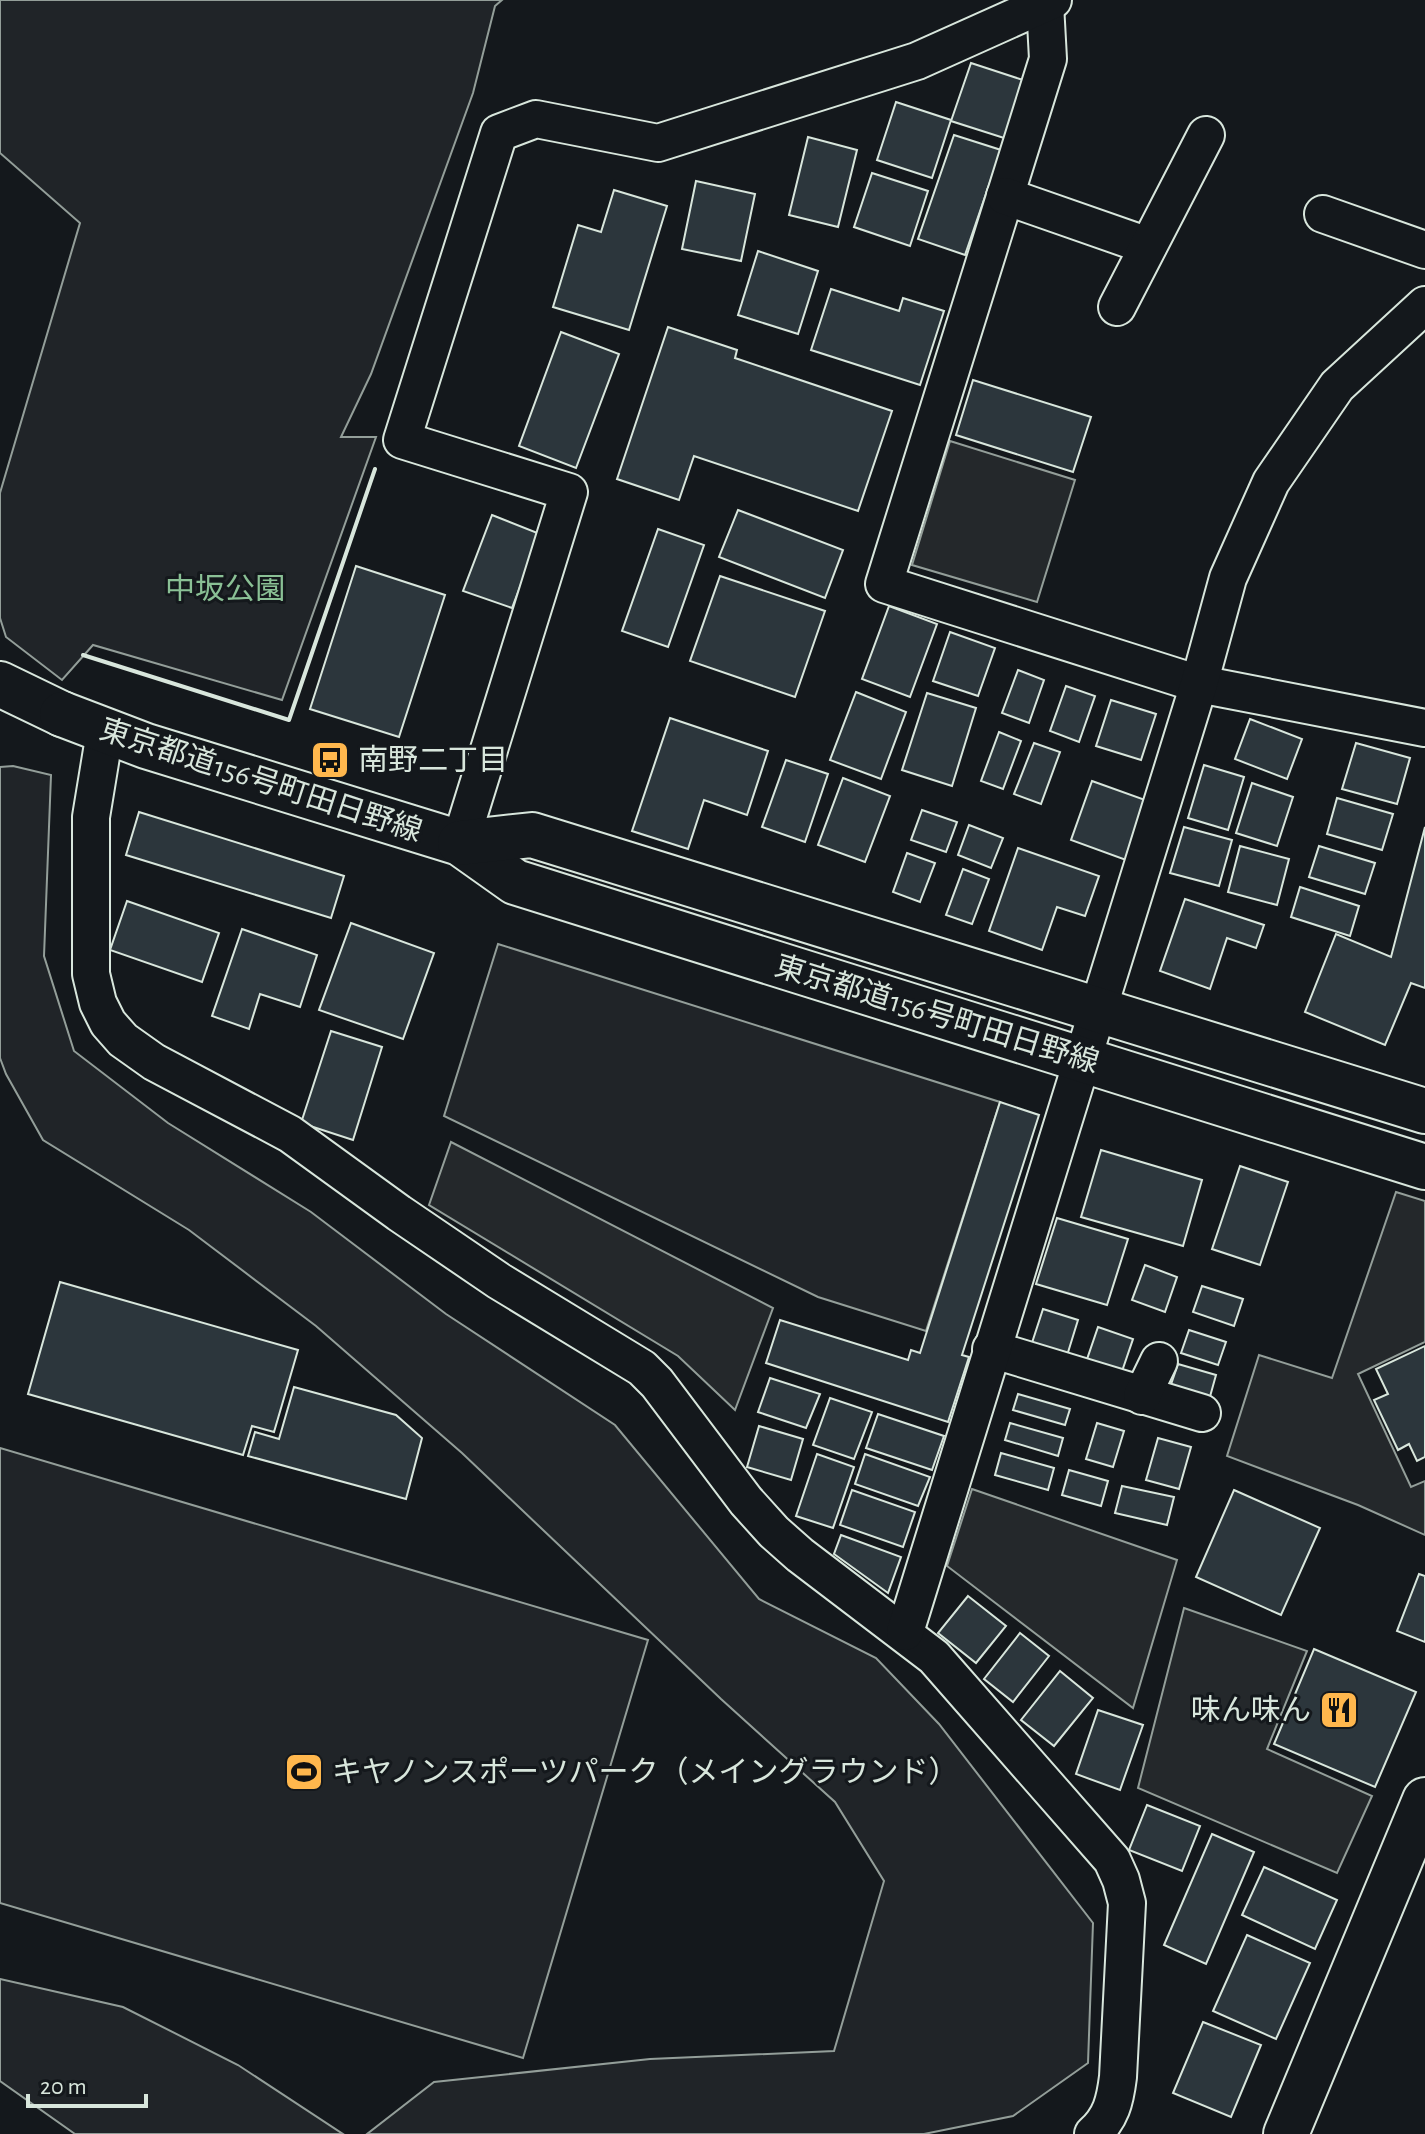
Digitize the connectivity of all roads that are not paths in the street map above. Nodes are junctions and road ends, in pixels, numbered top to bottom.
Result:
1 (1049, 2) edge
2 (1206, 135) dead end
3 (1005, 196) junction
4 (1323, 214) dead end
5 (1148, 246) junction
6 (1425, 250) edge
7 (1425, 305) edge
8 (1117, 307) dead end
9 (0, 684) edge
10 (1199, 684) junction
11 (1425, 728) edge
12 (105, 732) junction
13 (460, 843) junction
14 (1097, 1011) junction
15 (1082, 1060) junction
16 (1425, 1111) edge
17 (1425, 1167) edge
18 (991, 1349) junction
19 (1159, 1361) dead end
20 (1142, 1396) junction
21 (1202, 1413) dead end
22 (905, 1632) junction
23 (1425, 1800) edge
24 (1093, 2134) edge
25 (1286, 2134) edge

1 - 3 street
1 - 13 street
2 - 5 street
3 - 5 street
3 - 10 street
4 - 6 street
5 - 8 street
7 - 10 street
9 - 12 main road, 東京都道156号町田日野線
10 - 11 street
10 - 14 street
12 - 13 main road, 東京都道156号町田日野線
12 - 22 street
13 - 14 main road, 東京都道156号町田日野線
13 - 15 main road, 東京都道156号町田日野線
14 - 15 street
14 - 16 main road, 東京都道156号町田日野線
15 - 17 main road, 東京都道156号町田日野線
15 - 18 street
18 - 20 street
18 - 22 street
19 - 20 street
20 - 21 street
22 - 24 street
23 - 25 main road

